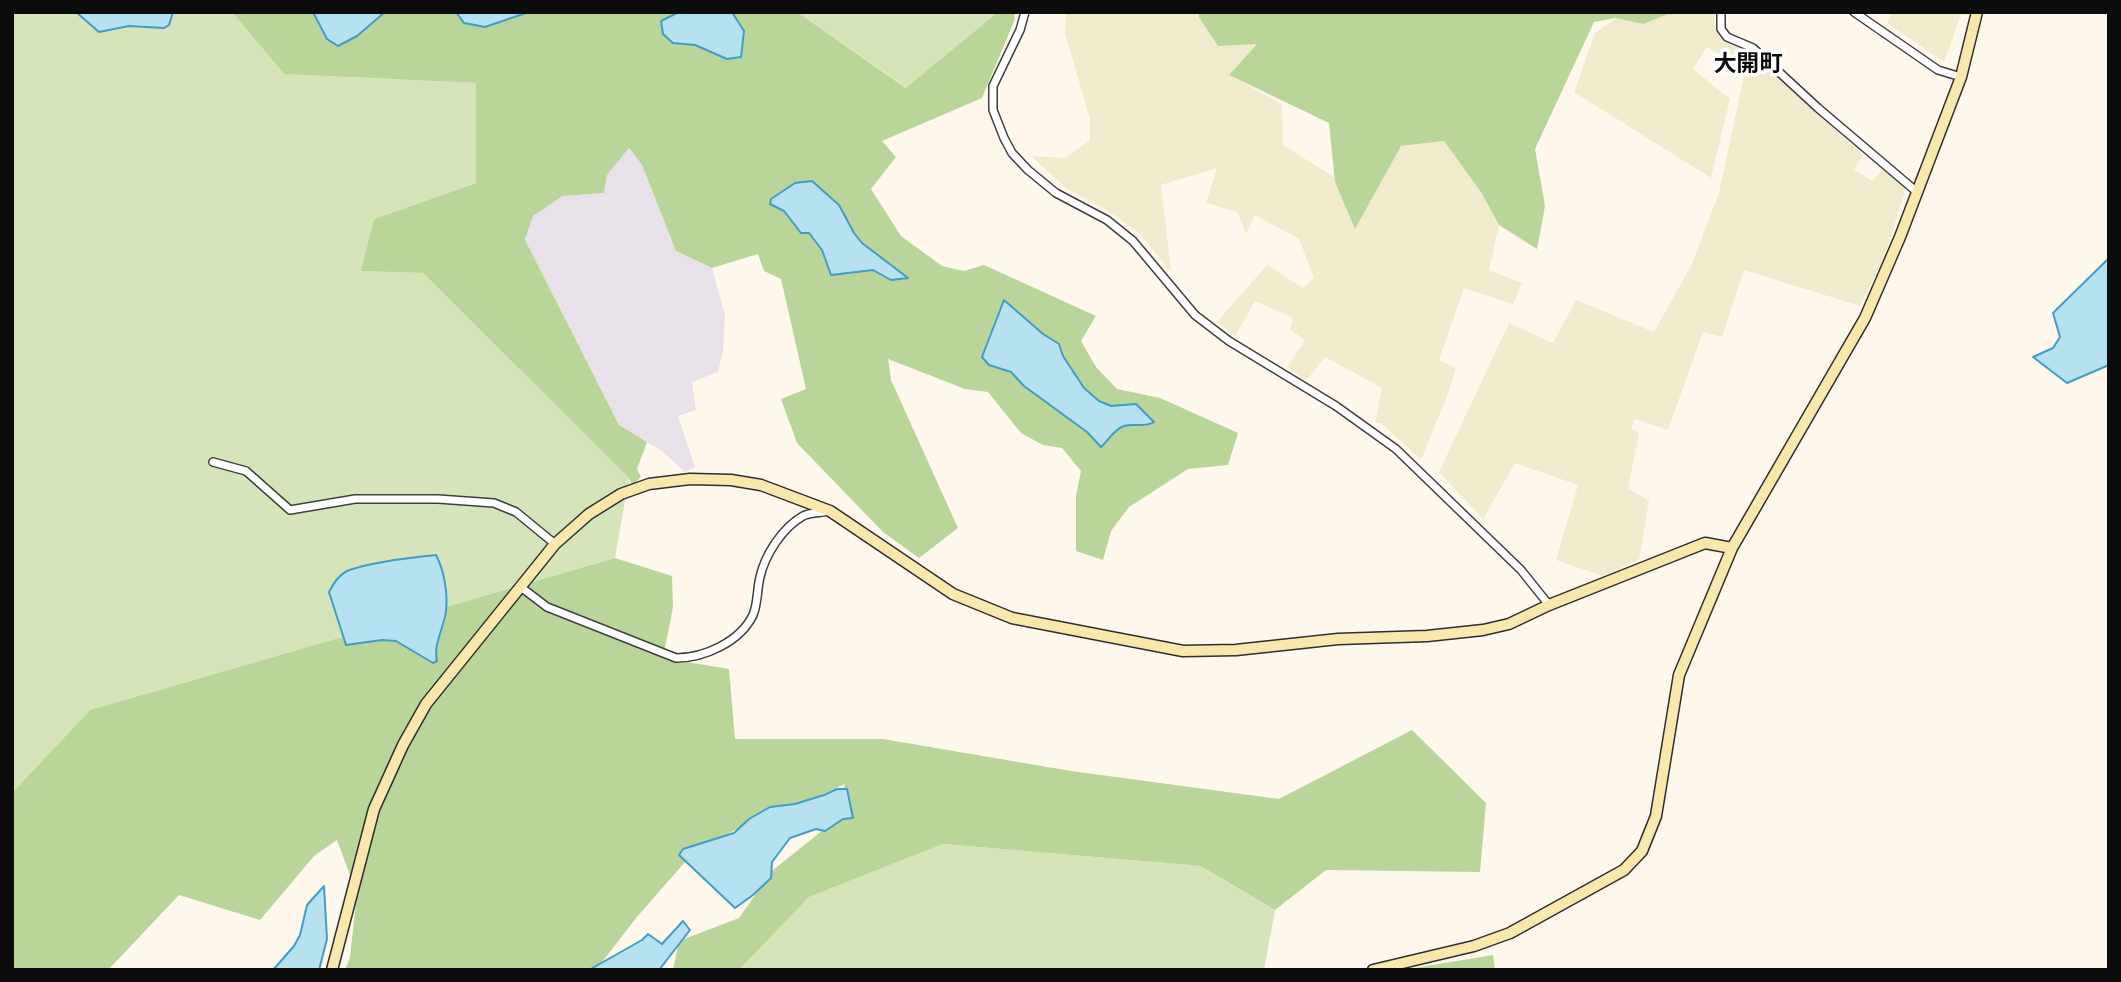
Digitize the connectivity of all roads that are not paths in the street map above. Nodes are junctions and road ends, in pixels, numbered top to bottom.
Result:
1 (1025, 12) edge
2 (1721, 12) edge
3 (1854, 12) edge
4 (1978, 12) edge
5 (1961, 77) junction
6 (1917, 192) junction
7 (213, 462) dead end
8 (830, 511) junction
9 (555, 544) junction
10 (1732, 548) junction
11 (522, 588) junction
12 (1549, 605) junction
13 (332, 970) edge
14 (1373, 970) edge

1 - 12 street
2 - 6 street
3 - 5 street
4 - 5 street
5 - 6 street
6 - 10 street
7 - 9 street
8 - 9 street
8 - 11 street
8 - 12 street
9 - 11 street
10 - 12 street
10 - 14 street
11 - 13 street

